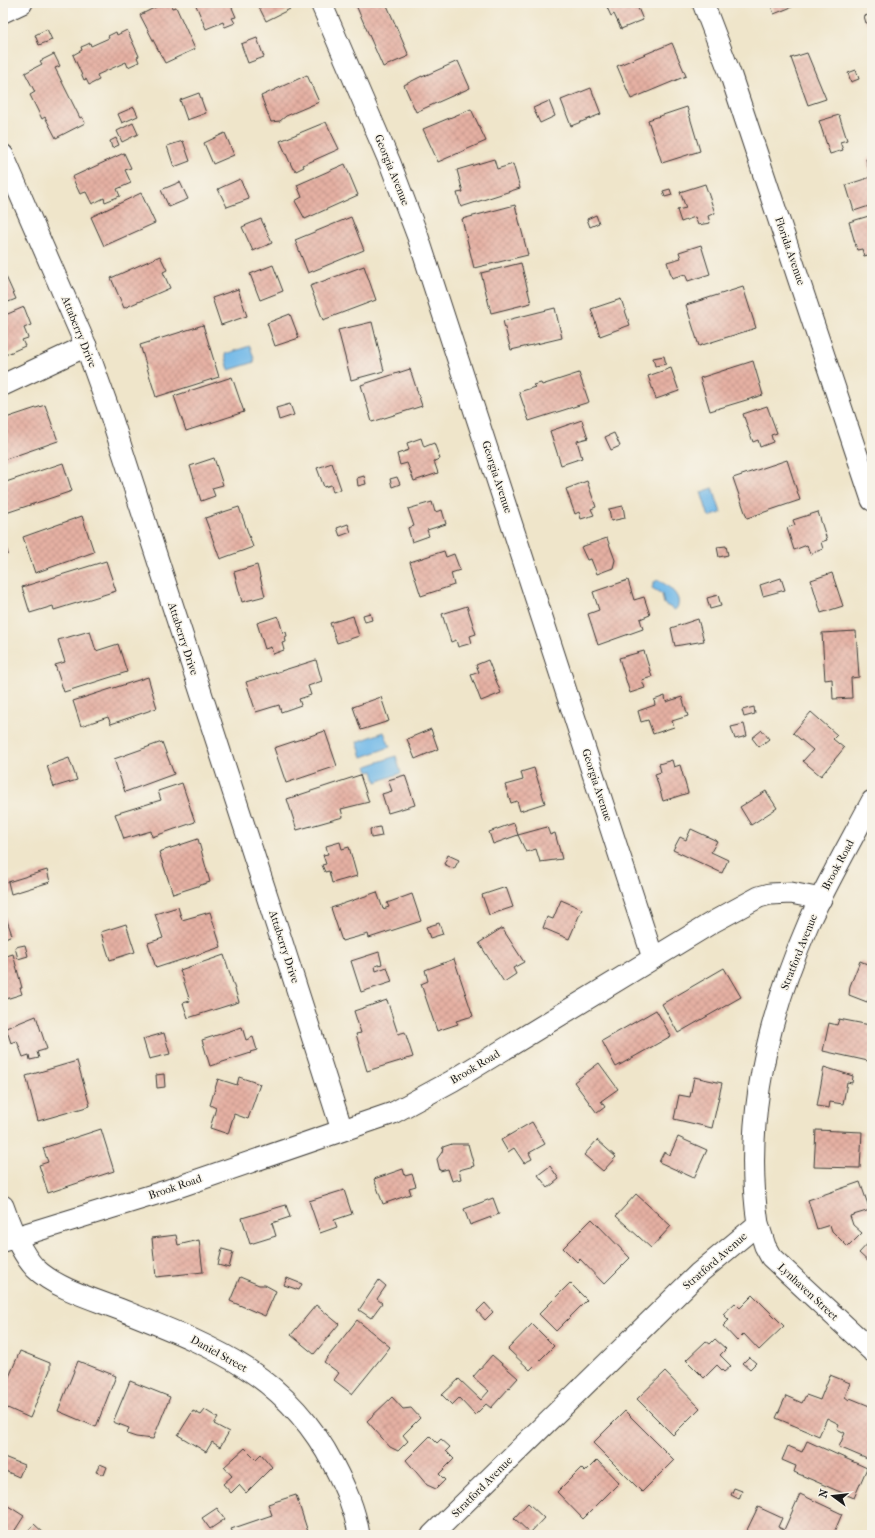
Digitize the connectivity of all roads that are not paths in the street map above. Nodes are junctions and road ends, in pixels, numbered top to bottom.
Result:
1 (22, 3) edge
2 (321, 3) edge
3 (703, 3) edge
4 (3, 12) edge
5 (3, 155) edge
6 (86, 346) junction
7 (3, 384) edge
8 (872, 500) edge
9 (872, 801) edge
10 (821, 899) junction
11 (653, 958) junction
12 (342, 1130) junction
13 (3, 1206) edge
14 (758, 1224) junction
15 (9, 1240) edge
16 (872, 1351) edge
17 (359, 1535) edge
18 (432, 1535) edge

1 - 4 street
2 - 11 street, Georgia Avenue
3 - 8 street, Florida Avenue
5 - 6 street, Attaberry Drive
6 - 7 street
6 - 12 street, Attaberry Drive
9 - 10 street, Brook Road
10 - 11 street, Brook Road
10 - 14 street, Stratford Avenue
11 - 12 street, Brook Road
12 - 15 street, Brook Road
13 - 15 street, Daniel Street
14 - 16 street, Lynhaven Street
14 - 18 street, Stratford Avenue
15 - 17 street, Daniel Street

